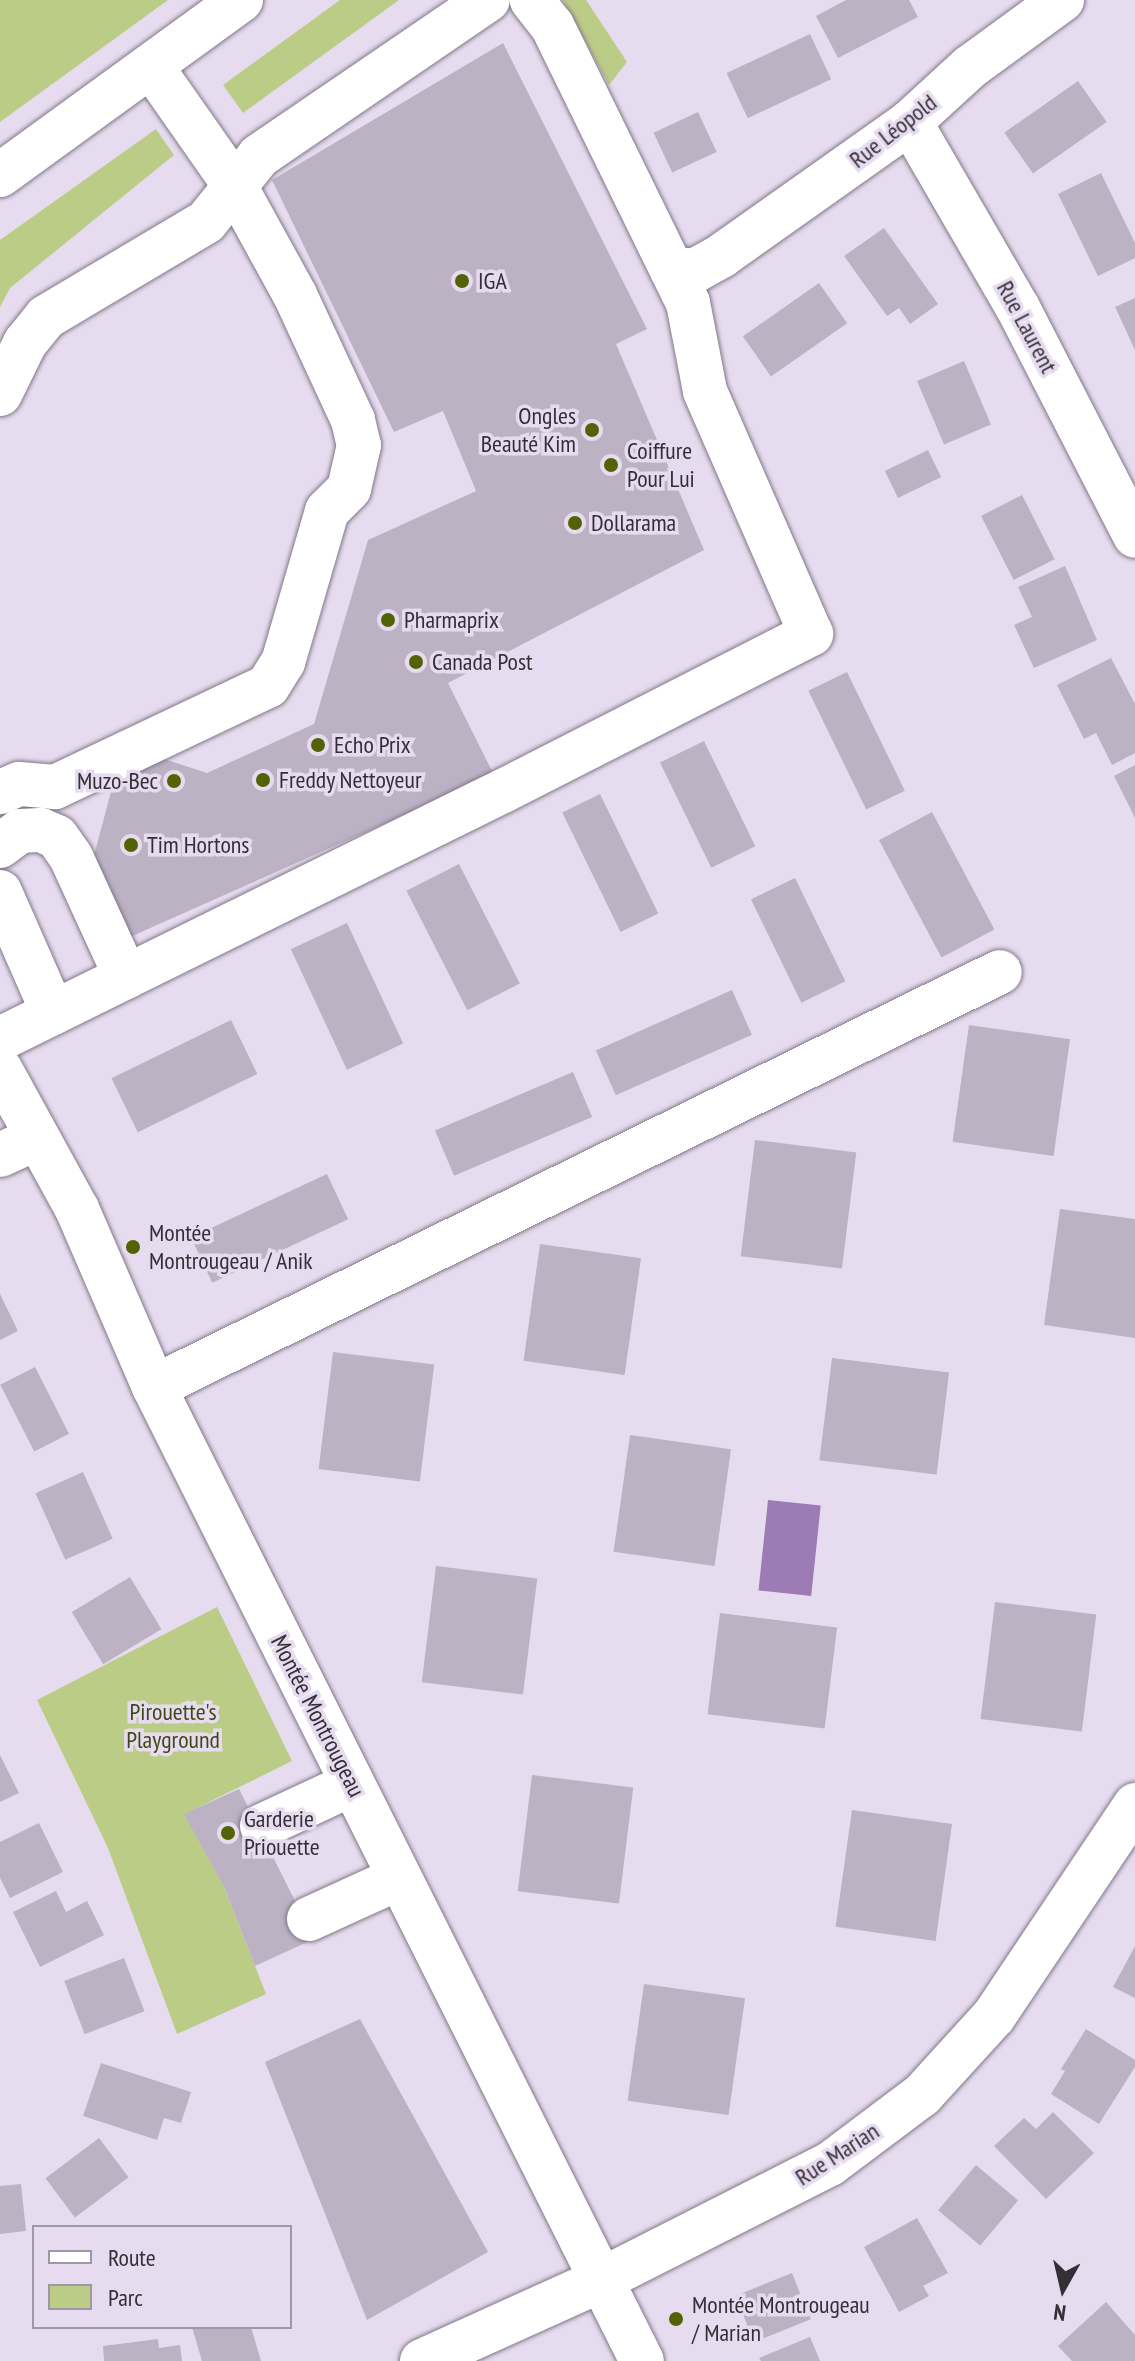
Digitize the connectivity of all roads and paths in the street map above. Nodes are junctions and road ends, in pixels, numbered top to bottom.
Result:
1 (207, 0) edge
2 (241, 0) edge
3 (488, 0) edge
4 (532, 0) edge
5 (1062, 0) edge
6 (151, 66) junction
7 (910, 122) junction
8 (0, 175) edge
9 (235, 186) junction
10 (672, 270) junction
11 (0, 394) edge
12 (1135, 536) edge
13 (0, 792) edge
14 (0, 846) edge
15 (0, 892) edge
16 (1000, 972) dead end
17 (126, 977) junction
18 (53, 1013) junction
19 (0, 1039) edge
20 (0, 1069) edge
21 (18, 1146) edge
22 (154, 1387) junction
23 (352, 1784) junction
24 (1130, 1821) edge
25 (262, 1826) dead end
26 (399, 1878) junction
27 (309, 1919) dead end
28 (601, 2280) junction
29 (422, 2361) edge
30 (642, 2361) edge

1 - 6 street
2 - 6 street
3 - 9 street
4 - 10 street
5 - 7 street, Rue Léopold
6 - 8 street
6 - 9 street
7 - 10 street, Rue Léopold
7 - 12 street, Rue Laurent
9 - 11 street
9 - 13 street
10 - 17 street
14 - 17 street
15 - 18 street
16 - 22 street
17 - 18 street
18 - 19 street
20 - 21 street, Montée Montrougeau
21 - 22 street, Montée Montrougeau
22 - 23 street, Montée Montrougeau
23 - 25 street
23 - 26 street, Montée Montrougeau
24 - 28 street, Rue Marian
26 - 27 street
26 - 28 street, Montée Montrougeau
28 - 29 street, Rue Marian
28 - 30 street, Montée Montrougeau

